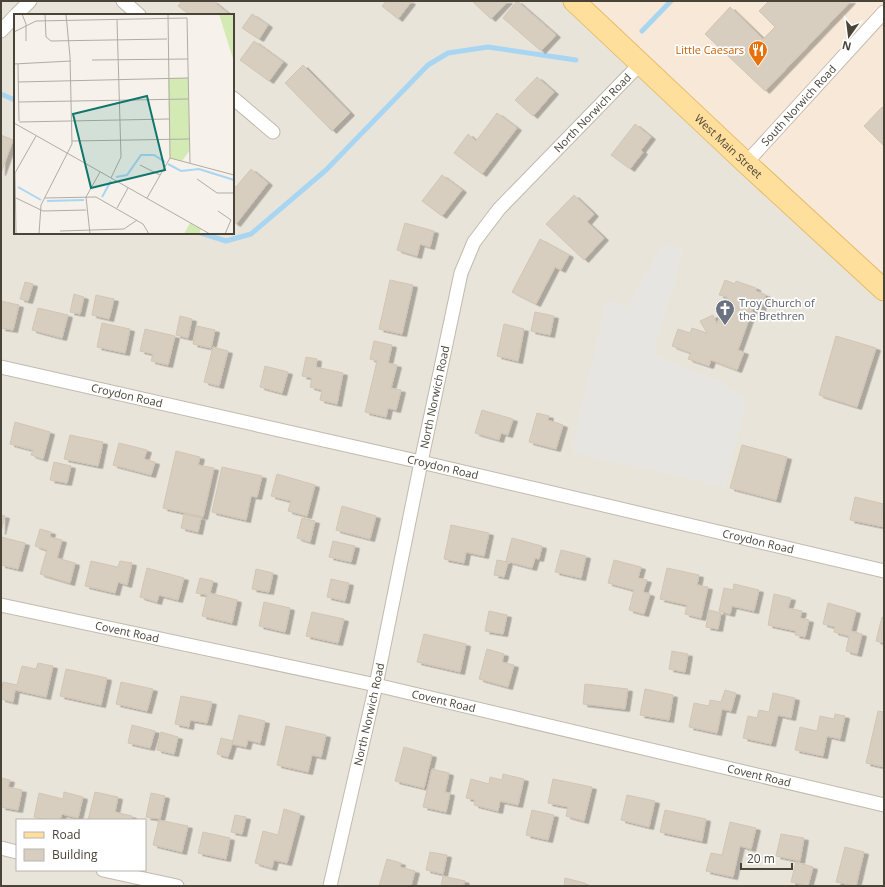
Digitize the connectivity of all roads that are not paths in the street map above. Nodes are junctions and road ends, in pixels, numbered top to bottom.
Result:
1 (30, 1) edge
2 (123, 1) edge
3 (574, 1) edge
4 (884, 12) edge
5 (18, 14) edge
6 (138, 14) edge
7 (14, 18) edge
8 (1, 31) edge
9 (640, 64) junction
10 (234, 99) edge
11 (273, 132) dead end
12 (746, 163) junction
13 (884, 290) edge
14 (1, 367) edge
15 (421, 462) junction
16 (884, 571) edge
17 (1, 605) edge
18 (376, 685) junction
19 (884, 805) edge
20 (1, 848) edge
21 (16, 852) edge
22 (108, 871) edge
23 (178, 886) edge
24 (330, 886) edge

1 - 5 street
2 - 6 street
3 - 9 main road, West Main Street
4 - 12 street, South Norwich Road
7 - 8 street
9 - 12 main road, West Main Street
9 - 15 street, North Norwich Road
10 - 11 street
12 - 13 main road, West Main Street
14 - 15 street, Croydon Road
15 - 16 street, Croydon Road
15 - 18 street, North Norwich Road
17 - 18 street, Covent Road
18 - 19 street, Covent Road
18 - 24 street, North Norwich Road
20 - 21 street
22 - 23 street

